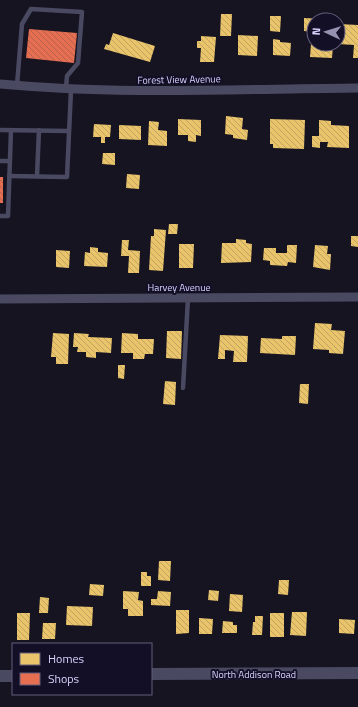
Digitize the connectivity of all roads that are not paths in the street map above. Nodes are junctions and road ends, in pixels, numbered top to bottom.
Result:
1 (0, 84) edge
2 (17, 85) junction
3 (358, 88) edge
4 (68, 90) junction
5 (0, 130) edge
6 (11, 130) junction
7 (38, 130) junction
8 (69, 131) junction
9 (0, 161) edge
10 (10, 161) junction
11 (9, 176) junction
12 (37, 176) junction
13 (0, 216) edge
14 (358, 297) edge
15 (188, 298) junction
16 (0, 299) edge
17 (183, 388) dead end
18 (358, 673) edge
19 (152, 674) edge
20 (0, 676) edge
21 (12, 676) edge

1 - 2 street, Forest View Avenue
2 - 4 street, Forest View Avenue
2 - 4 lane
3 - 4 street, Forest View Avenue
4 - 8 lane
5 - 6 lane
6 - 7 lane
6 - 10 lane
7 - 8 lane
7 - 12 lane
8 - 12 lane
9 - 10 lane
10 - 11 lane
11 - 12 lane
11 - 13 lane
14 - 15 street, Harvey Avenue
15 - 16 street, Harvey Avenue
15 - 17 lane
18 - 19 street, North Addison Road
20 - 21 street

